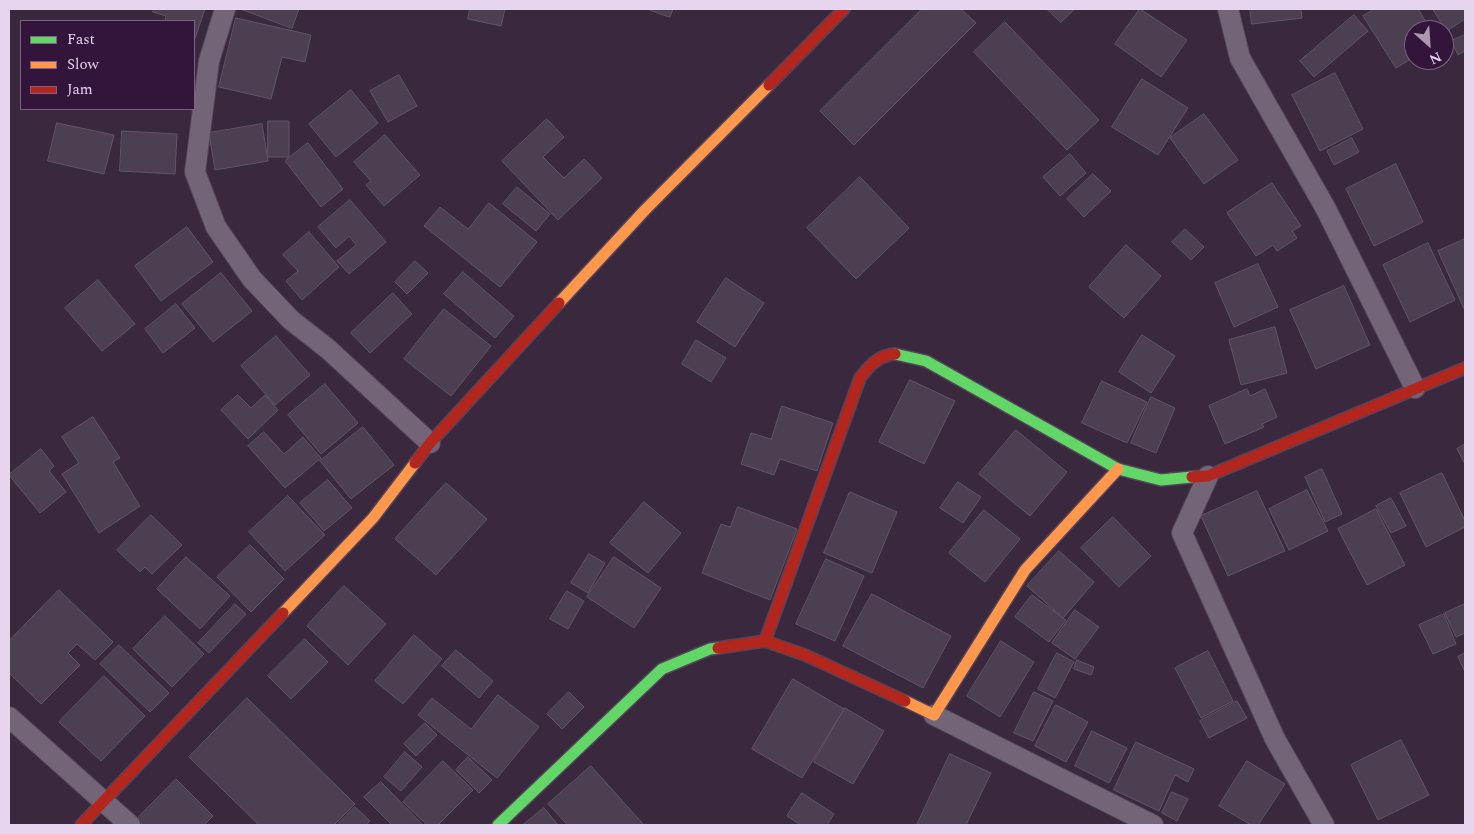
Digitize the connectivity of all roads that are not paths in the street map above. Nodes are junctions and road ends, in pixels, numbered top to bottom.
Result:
1 (225, 9) edge
2 (844, 9) edge
3 (1228, 9) edge
4 (1465, 368) edge
5 (1415, 388) junction
6 (430, 443) junction
7 (1118, 469) junction
8 (1208, 476) junction
9 (765, 641) junction
10 (934, 715) junction
11 (9, 717) edge
12 (105, 802) junction
13 (81, 825) edge
14 (130, 825) edge
15 (498, 825) edge
16 (1153, 825) edge
17 (1324, 825) edge

1 - 6 street
2 - 6 street
3 - 5 street
4 - 5 street
5 - 8 street
6 - 12 street
7 - 8 street
7 - 9 street
7 - 10 street
8 - 17 street
9 - 10 street
9 - 15 street
10 - 16 street
11 - 12 street
12 - 13 street
12 - 14 street

